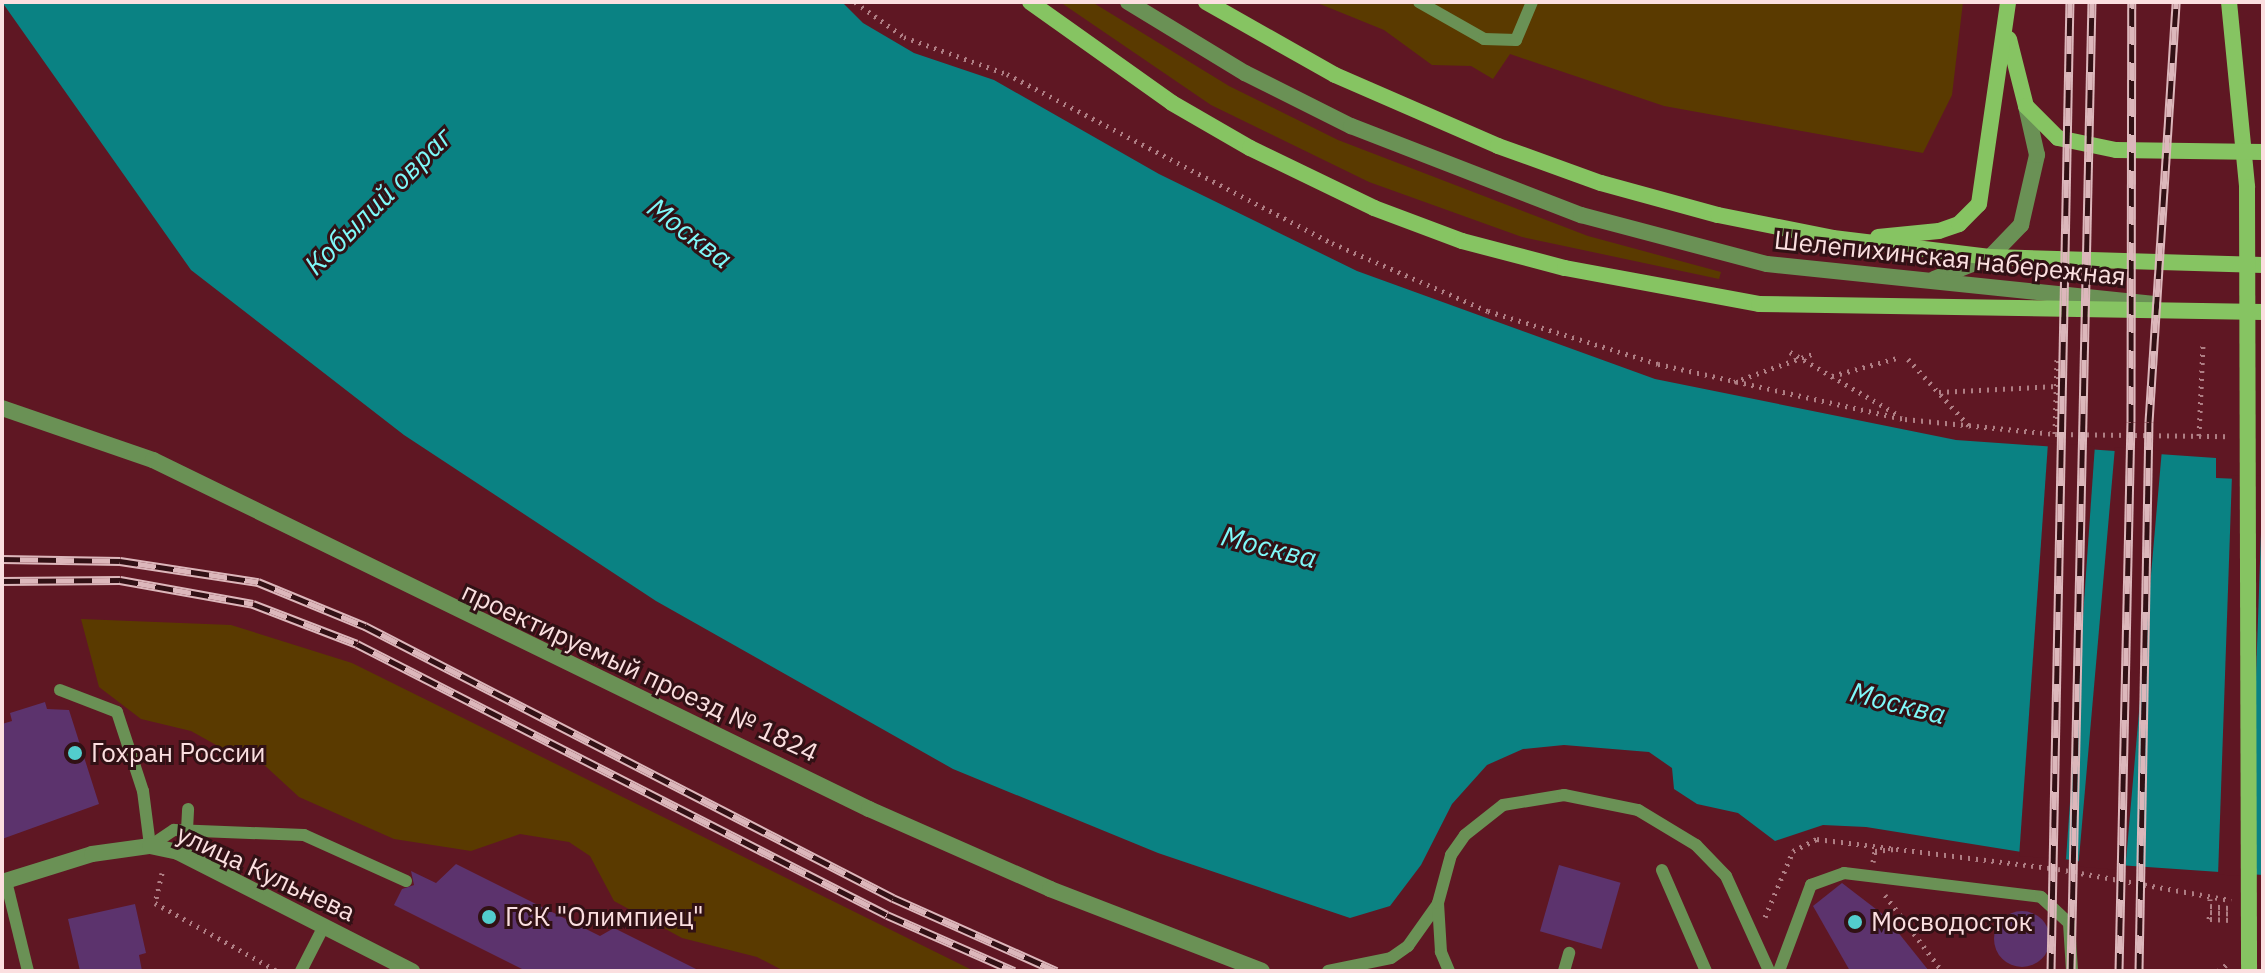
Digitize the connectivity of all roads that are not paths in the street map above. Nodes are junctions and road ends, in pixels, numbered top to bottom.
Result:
1 (1030, 2) edge
2 (1128, 2) edge
3 (1206, 2) edge
4 (1419, 2) edge
5 (1532, 2) edge
6 (2008, 2) edge
7 (2229, 2) edge
8 (2007, 25) junction
9 (2026, 106) junction
10 (2263, 152) edge
11 (1833, 238) junction
12 (1990, 257) junction
13 (2263, 265) edge
14 (1924, 281) junction
15 (2197, 309) junction
16 (2263, 312) edge
17 (2, 408) edge
18 (60, 690) dead end
19 (188, 809) dead end
20 (187, 830) junction
21 (150, 846) junction
22 (1662, 870) dead end
23 (406, 881) dead end
24 (4, 882) edge
25 (1438, 903) junction
26 (324, 926) junction
27 (1569, 953) dead end
28 (28, 971) edge
29 (301, 971) edge
30 (412, 971) edge
31 (1262, 971) edge
32 (1328, 971) edge
33 (1449, 971) edge
34 (1564, 971) edge
35 (1706, 971) edge
36 (1769, 971) edge
37 (1779, 971) edge
38 (2072, 971) edge
39 (2249, 971) edge

1 - 15 main road
2 - 14 street, Шелепихинская набережная
3 - 11 main road, Шелепихинская набережная
4 - 5 lane
6 - 8 main road
7 - 39 main road
8 - 9 main road
8 - 11 main road
9 - 10 main road
9 - 12 street
11 - 12 main road, Шелепихинская набережная
12 - 13 main road, Шелепихинская набережная
12 - 14 street
14 - 15 street, Шелепихинская набережная
15 - 16 main road
17 - 31 street, проектируемый проезд № 1824
18 - 21 lane
19 - 20 lane
20 - 21 lane
20 - 23 lane
21 - 24 street, улица Кульнева
21 - 26 street, улица Кульнева
22 - 35 lane
24 - 28 lane
25 - 32 lane
25 - 33 lane
25 - 36 lane
26 - 29 lane
26 - 30 street, улица Кульнева
27 - 34 lane
37 - 38 lane

